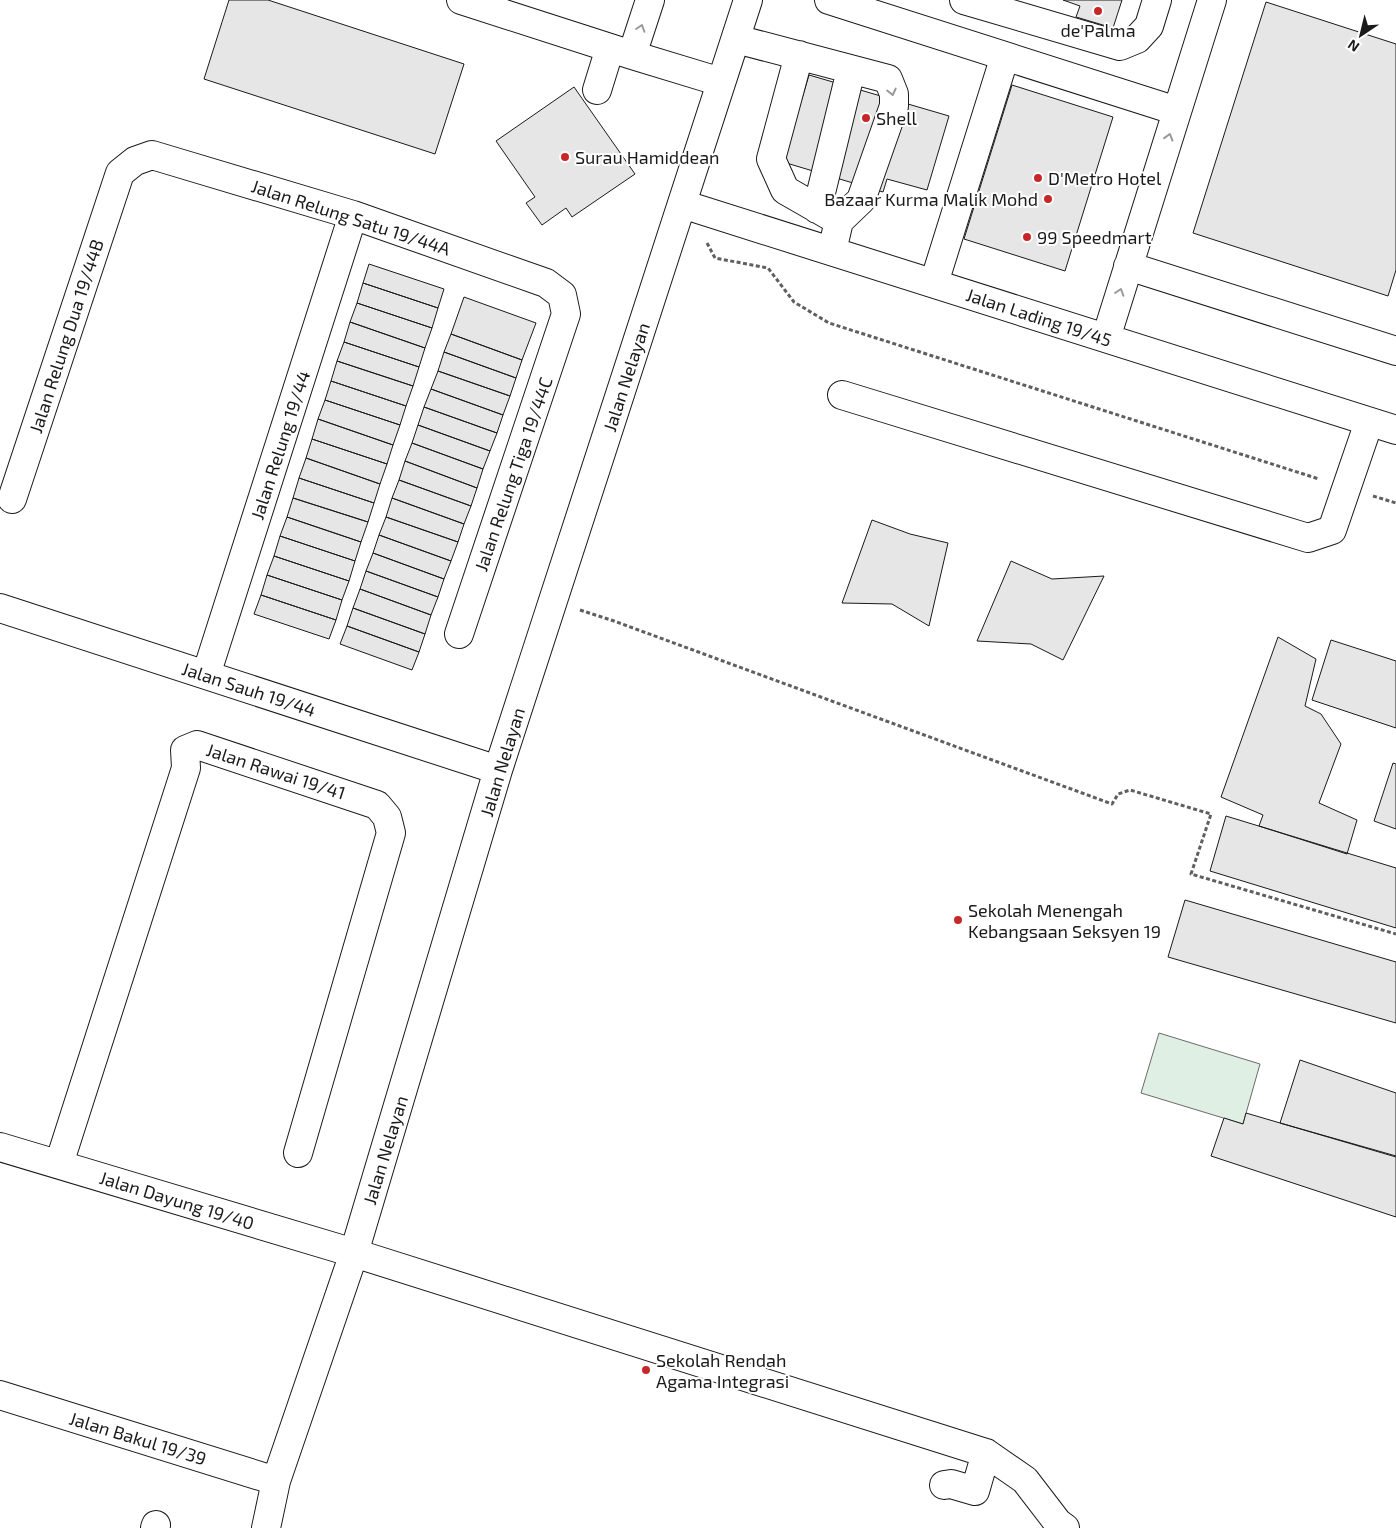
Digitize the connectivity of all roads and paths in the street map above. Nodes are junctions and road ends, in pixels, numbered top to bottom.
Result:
1 (461, 0) edge
2 (650, 0) edge
3 (748, 0) edge
4 (964, 0) edge
5 (1157, 0) edge
6 (1212, 0) edge
7 (841, 2) edge
8 (736, 39) junction
9 (621, 52) junction
10 (799, 55) junction
11 (1005, 56) junction
12 (851, 70) junction
13 (722, 82) junction
14 (597, 90) dead end
15 (1177, 111) junction
16 (120, 172) joint
17 (682, 204) junction
18 (353, 215) junction
19 (828, 215) junction
20 (706, 242) dead end
21 (832, 251) junction
22 (1128, 266) junction
23 (934, 283) junction
24 (566, 314) joint
25 (1106, 338) junction
26 (1396, 351) edge
27 (842, 394) dead end
28 (1369, 422) junction
29 (1396, 430) edge
30 (1347, 488) junction
31 (12, 499) dead end
32 (1396, 503) edge
33 (553, 601) junction
34 (0, 608) edge
35 (459, 634) dead end
36 (206, 675) junction
37 (498, 770) junction
38 (1396, 934) edge
39 (1, 1151) edge
40 (298, 1153) dead end
41 (59, 1164) junction
42 (354, 1253) junction
43 (0, 1395) edge
44 (986, 1453) junction
45 (276, 1481) junction
46 (944, 1485) dead end
47 (266, 1528) edge
48 (1065, 1528) edge

1 - 9 street
9 -> 2 street
3 - 8 street, Jalan Nelayan
4 - 5 street
6 - 15 street
7 - 11 street
8 - 10 street
8 - 13 street, Jalan Nelayan
9 - 13 street
9 - 14 street
10 - 12 street
10 - 19 street
11 - 15 street
11 - 23 street
12 - 19 street
12 -> 19 street
13 - 17 street, Jalan Nelayan
22 -> 15 street
16 - 18 street, Jalan Relung Satu 19/44A
16 - 31 street, Jalan Relung Dua 19/44B
17 - 21 street, Jalan Lading 19/45
17 - 33 street, Jalan Nelayan
18 - 24 street, Jalan Relung Satu 19/44A
18 - 36 street, Jalan Relung 19/44
19 - 21 street
20 - 30 path
21 - 23 street, Jalan Lading 19/45
25 -> 22 street
22 - 26 street
23 - 25 street, Jalan Lading 19/45
24 - 35 street, Jalan Relung Tiga 19/44C
25 - 28 street, Jalan Lading 19/45
27 - 30 street
28 - 29 street, Jalan Lading 19/45
28 - 30 street
30 - 32 path
33 - 37 street, Jalan Nelayan
33 - 38 path
34 - 36 street, Jalan Sauh 19/44
36 - 37 street, Jalan Sauh 19/44
37 - 42 street, Jalan Nelayan
39 - 41 street, Jalan Dayung 19/40
40 - 41 street, Jalan Rawai 19/41
41 - 42 street, Jalan Dayung 19/40
42 - 44 street, Jalan Dayung 19/40
42 - 45 street, Jalan Nelayan
43 - 45 street, Jalan Bakul 19/39
44 - 46 street
44 - 48 street, Jalan Dayung 19/40
45 - 47 street, Jalan Nelayan

